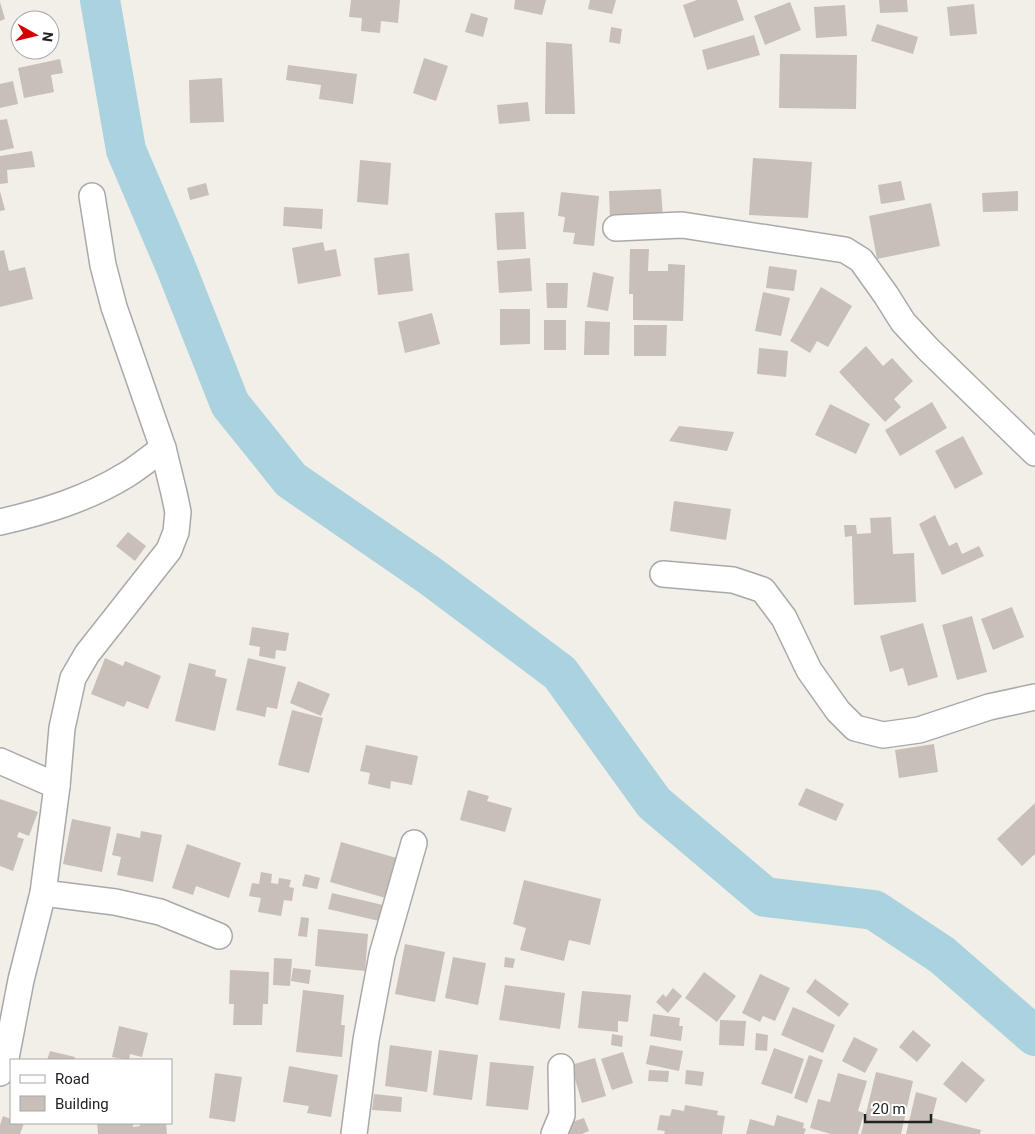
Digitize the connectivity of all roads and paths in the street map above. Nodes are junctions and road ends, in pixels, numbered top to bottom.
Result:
1 (92, 196) dead end
2 (616, 228) dead end
3 (163, 448) junction
4 (1035, 454) edge
5 (0, 522) edge
6 (663, 574) dead end
7 (1035, 697) edge
8 (0, 761) edge
9 (57, 786) junction
10 (414, 843) dead end
11 (44, 893) junction
12 (219, 936) dead end
13 (561, 1067) dead end
14 (0, 1073) edge
15 (354, 1134) edge
16 (554, 1134) edge

1 - 3 street
2 - 4 street
3 - 5 street
3 - 9 street
6 - 7 street
8 - 9 street
9 - 11 street
10 - 15 street
11 - 12 street
11 - 14 street
13 - 16 street

